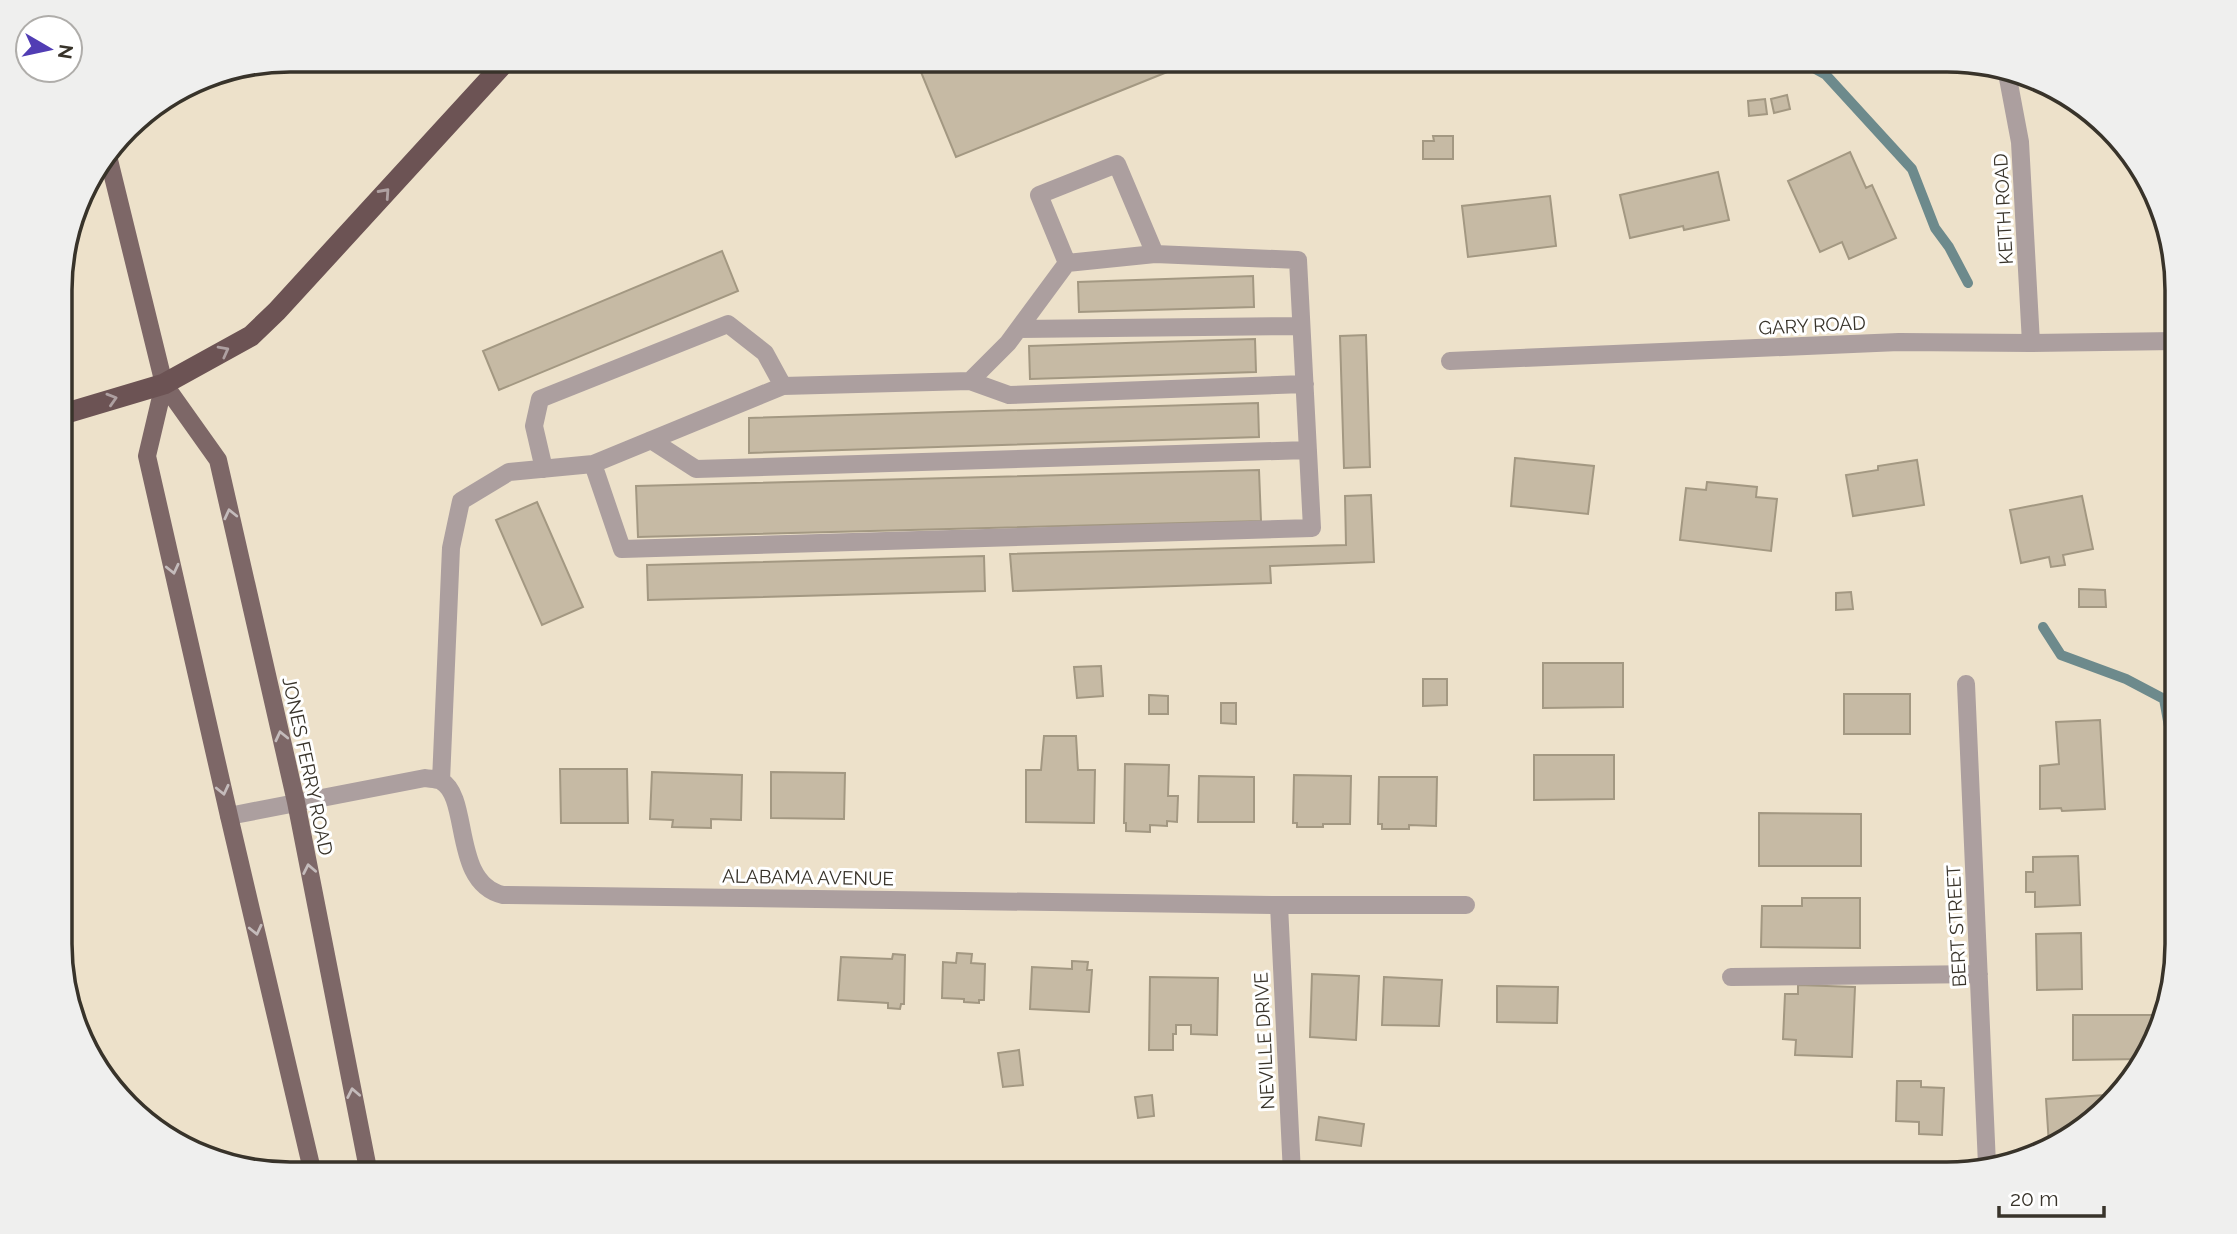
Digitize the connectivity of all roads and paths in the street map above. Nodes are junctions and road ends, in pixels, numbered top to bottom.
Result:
1 (496, 72) edge
2 (2008, 80) edge
3 (111, 167) edge
4 (1155, 254) junction
5 (1067, 263) junction
6 (1301, 326) junction
7 (1019, 329) junction
8 (2165, 341) edge
9 (2031, 343) junction
10 (1450, 362) dead end
11 (971, 381) junction
12 (164, 384) junction
13 (1305, 384) junction
14 (783, 386) junction
15 (72, 411) edge
16 (651, 440) junction
17 (1308, 450) junction
18 (593, 464) junction
19 (544, 469) junction
20 (1966, 684) dead end
21 (442, 781) junction
22 (296, 803) junction
23 (229, 816) junction
24 (1279, 905) junction
25 (1466, 905) dead end
26 (1979, 974) junction
27 (1731, 977) dead end
28 (1987, 1158) edge
29 (310, 1162) edge
30 (367, 1162) edge
31 (1291, 1162) edge

12 -> 1 highway
2 - 9 street, KEITH ROAD
3 - 12 main road, JONES FERRY ROAD
4 - 5 street
4 - 5 street
4 - 6 street
5 - 7 street
6 - 7 street
6 - 13 street
7 - 11 street
8 - 9 street, GARY ROAD
9 - 10 street, GARY ROAD
11 - 13 street
11 - 14 street
15 -> 12 highway
22 -> 12 main road, JONES FERRY ROAD
12 -> 23 main road, JONES FERRY ROAD
13 - 17 street
14 - 16 street
14 - 19 street
16 - 17 street
16 - 18 street
17 - 18 street
18 - 19 street
19 - 21 street
20 - 26 street, BERT STREET
21 - 22 street
21 - 24 street, ALABAMA AVENUE
22 - 23 street
30 -> 22 main road, JONES FERRY ROAD
23 -> 29 main road, JONES FERRY ROAD
24 - 25 street, ALABAMA AVENUE
24 - 31 street, NEVILLE DRIVE
26 - 27 street
26 - 28 street, BERT STREET

